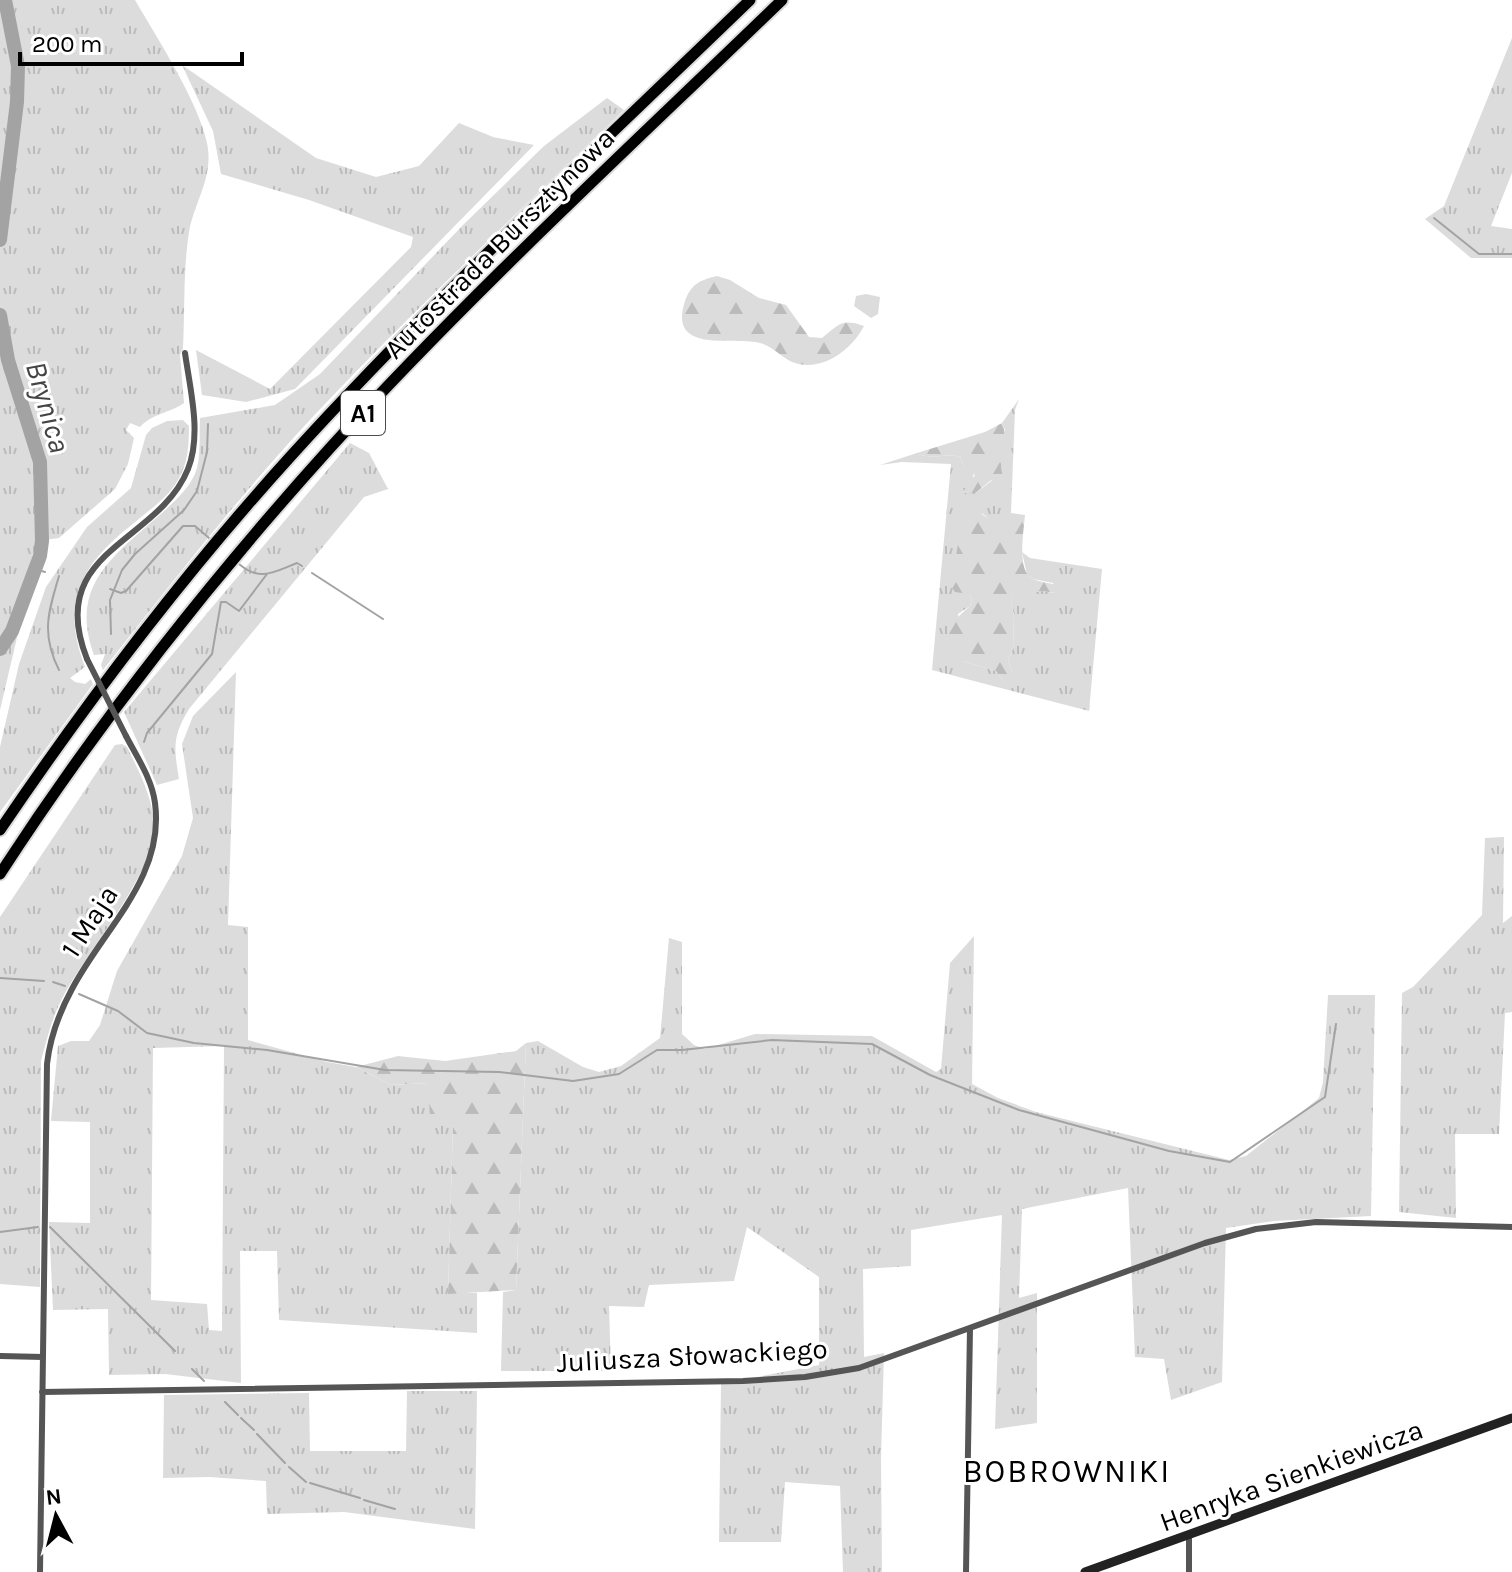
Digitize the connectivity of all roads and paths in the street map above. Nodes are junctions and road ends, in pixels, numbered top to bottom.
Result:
1 (750, 0) edge
2 (782, 0) edge
3 (185, 353) dead end
4 (0, 830) edge
5 (0, 874) edge
6 (1512, 1227) edge
7 (970, 1328) junction
8 (0, 1356) edge
9 (43, 1357) junction
10 (42, 1392) junction
11 (1512, 1418) edge
12 (1189, 1536) junction
13 (40, 1572) edge
14 (966, 1572) edge
15 (1085, 1572) edge
16 (1189, 1572) edge

1 - 4 highway, Autostrada Bursztynowa / A1
2 - 5 highway, Autostrada Bursztynowa / A1
3 - 9 street, 1 Maja, bridge
6 - 7 street, Juliusza Słowackiego
7 - 10 street, Juliusza Słowackiego
7 - 14 street
8 - 9 street
9 - 10 street, 1 Maja
10 - 13 street, 1 Maja
11 - 12 street, Henryka Sienkiewicza
12 - 15 street, Henryka Sienkiewicza
12 - 16 street

